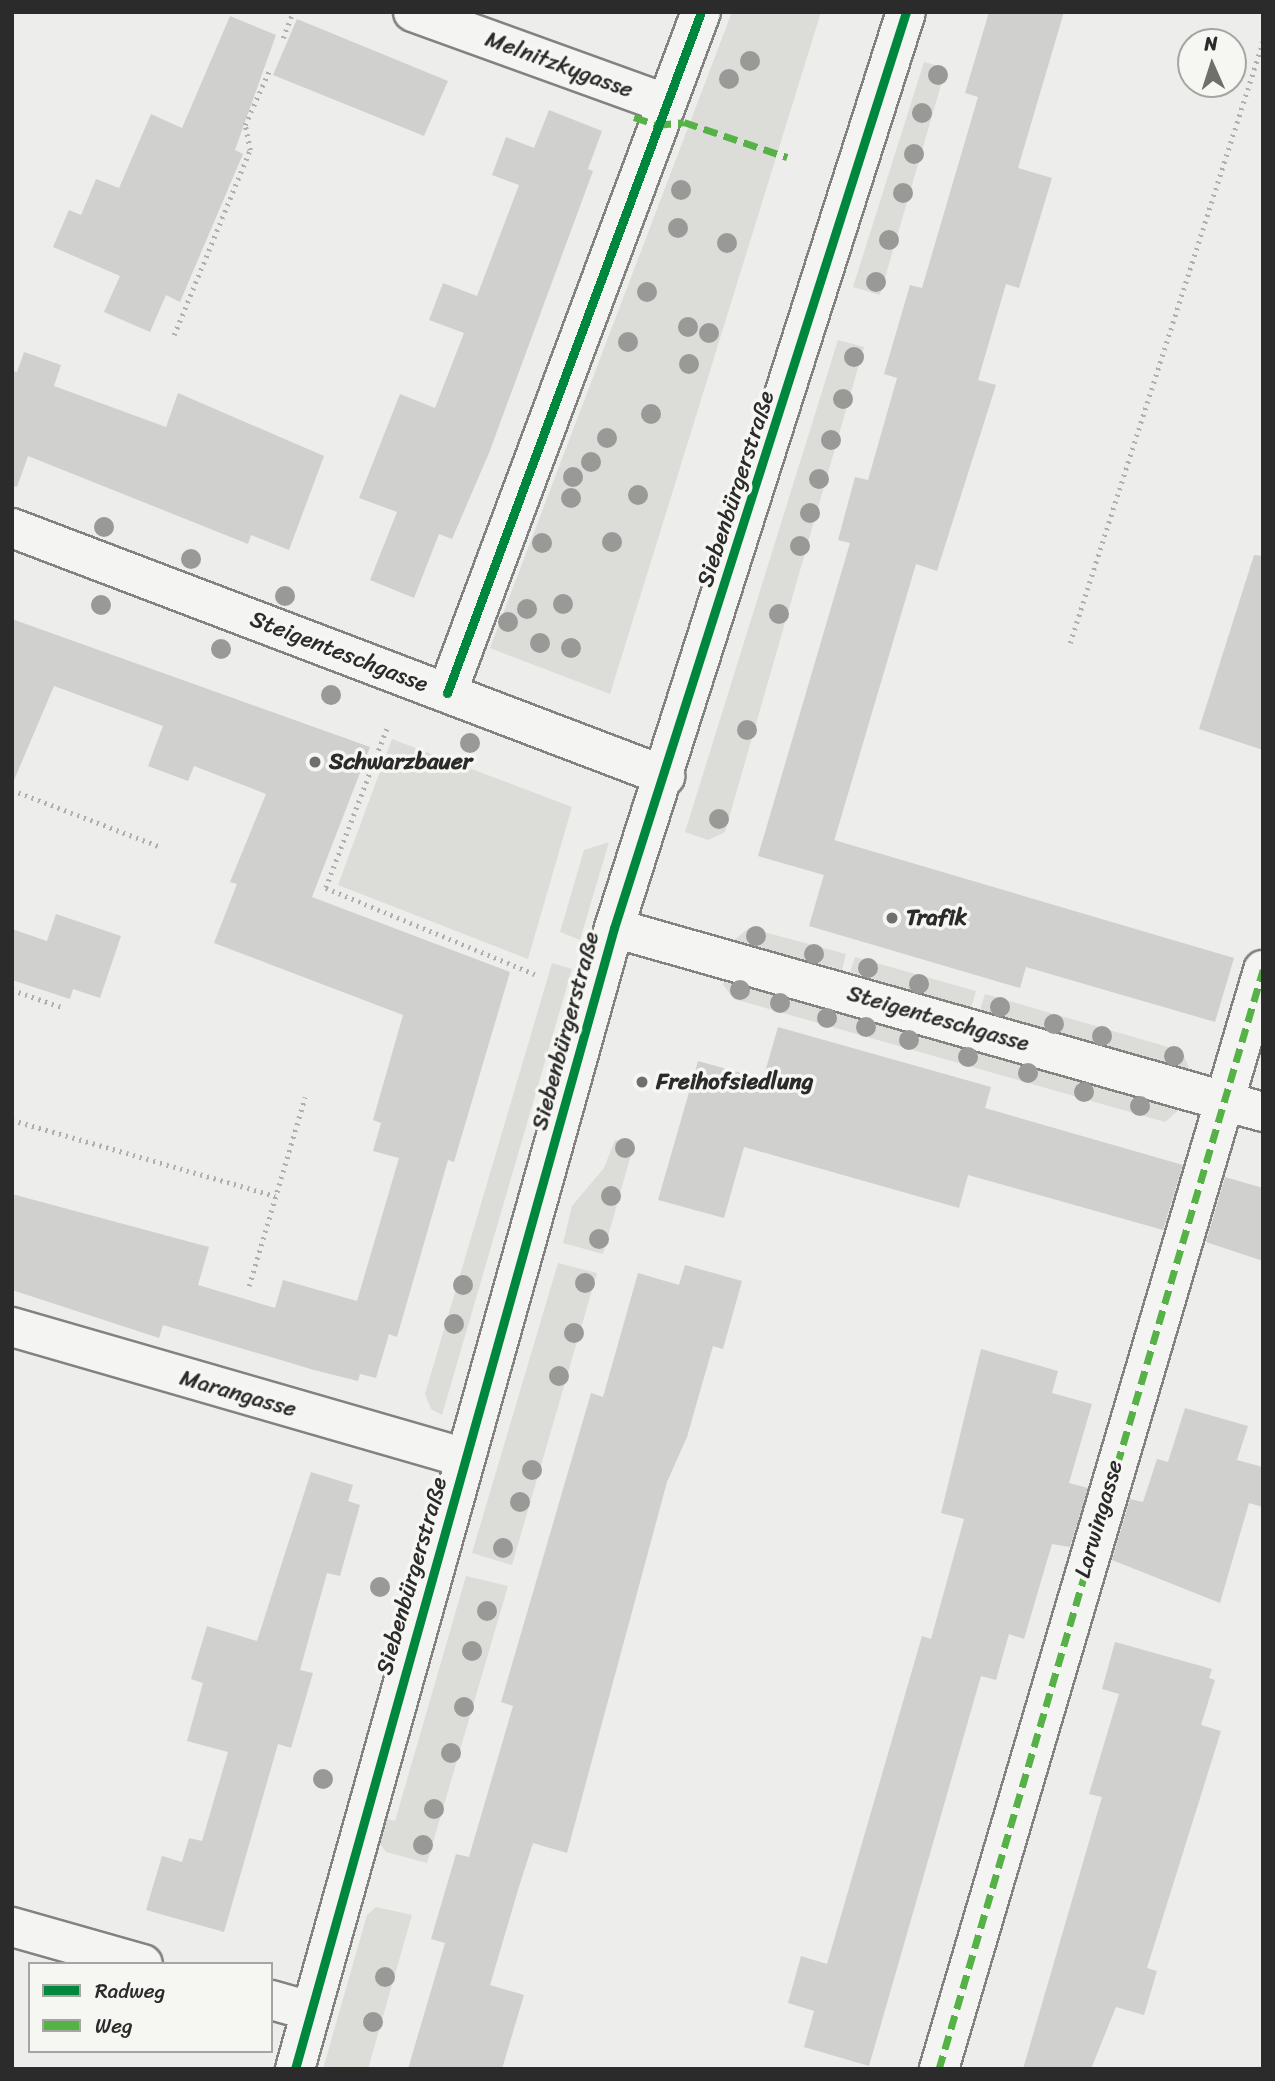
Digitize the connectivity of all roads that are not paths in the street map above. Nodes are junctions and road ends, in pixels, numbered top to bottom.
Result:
1 (413, 12) edge
2 (701, 12) edge
3 (906, 12) edge
4 (665, 103) junction
5 (12, 528) edge
6 (447, 693) junction
7 (666, 776) junction
8 (614, 928) junction
9 (1263, 970) edge
10 (1222, 1100) junction
11 (1263, 1112) edge
12 (12, 1327) edge
13 (465, 1458) junction
14 (12, 1927) edge
15 (136, 1962) edge
16 (273, 2001) edge
17 (310, 2011) junction
18 (295, 2069) edge
19 (939, 2069) edge

1 - 4 street, Melnitzkygasse
2 - 4 street
3 - 7 street, Siebenbürgerstraße
4 - 6 street
5 - 6 street, Steigenteschgasse
6 - 7 street, Steigenteschgasse
7 - 8 street, Siebenbürgerstraße
8 - 10 street, Steigenteschgasse
8 - 13 street, Siebenbürgerstraße
9 - 10 street, Larwingasse
10 - 11 street, Steigenteschgasse
10 - 19 street, Larwingasse
12 - 13 street, Marangasse
13 - 17 street, Siebenbürgerstraße
14 - 15 street
16 - 17 street
17 - 18 street, Siebenbürgerstraße

